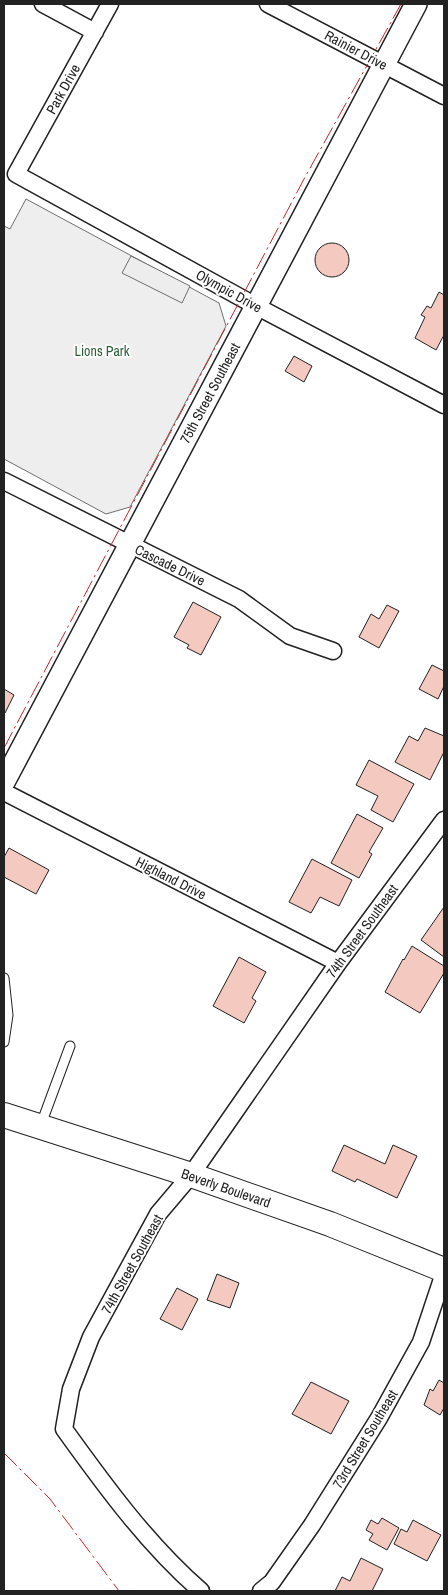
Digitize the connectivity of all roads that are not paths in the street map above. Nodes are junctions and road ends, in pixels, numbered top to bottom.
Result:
1 (43, 4) edge
2 (110, 4) edge
3 (268, 4) edge
4 (416, 4) edge
5 (95, 32) junction
6 (385, 65) junction
7 (444, 95) edge
8 (16, 174) joint
9 (256, 306) junction
10 (444, 406) edge
11 (4, 481) edge
12 (129, 545) junction
13 (333, 651) dead end
14 (4, 782) edge
15 (4, 792) edge
16 (444, 820) edge
17 (338, 963) junction
18 (4, 978) edge
19 (4, 1042) edge
20 (70, 1046) dead end
21 (4, 1115) edge
22 (40, 1127) junction
23 (191, 1176) junction
24 (444, 1272) edge
25 (201, 1591) edge
26 (262, 1591) edge

1 - 5 street
2 - 5 street, Park Drive
3 - 6 street, Rainier Drive
4 - 6 street, 75th Street Southeast
5 - 8 street, Park Drive
6 - 7 street, Rainier Drive
6 - 9 street, 75th Street Southeast
8 - 9 street, Olympic Drive
9 - 10 street, Olympic Drive
9 - 12 street, 75th Street Southeast
11 - 12 street, Cascade Drive
12 - 13 street, Cascade Drive
12 - 14 street, 75th Street Southeast
15 - 17 street, Highland Drive
16 - 17 street, 74th Street Southeast
17 - 23 street, 74th Street Southeast
18 - 19 lane
20 - 22 lane
21 - 22 main road, Beverly Boulevard
22 - 23 main road, Beverly Boulevard
23 - 24 main road, Beverly Boulevard
23 - 25 street, 74th Street Southeast
24 - 26 street, 73rd Street Southeast

